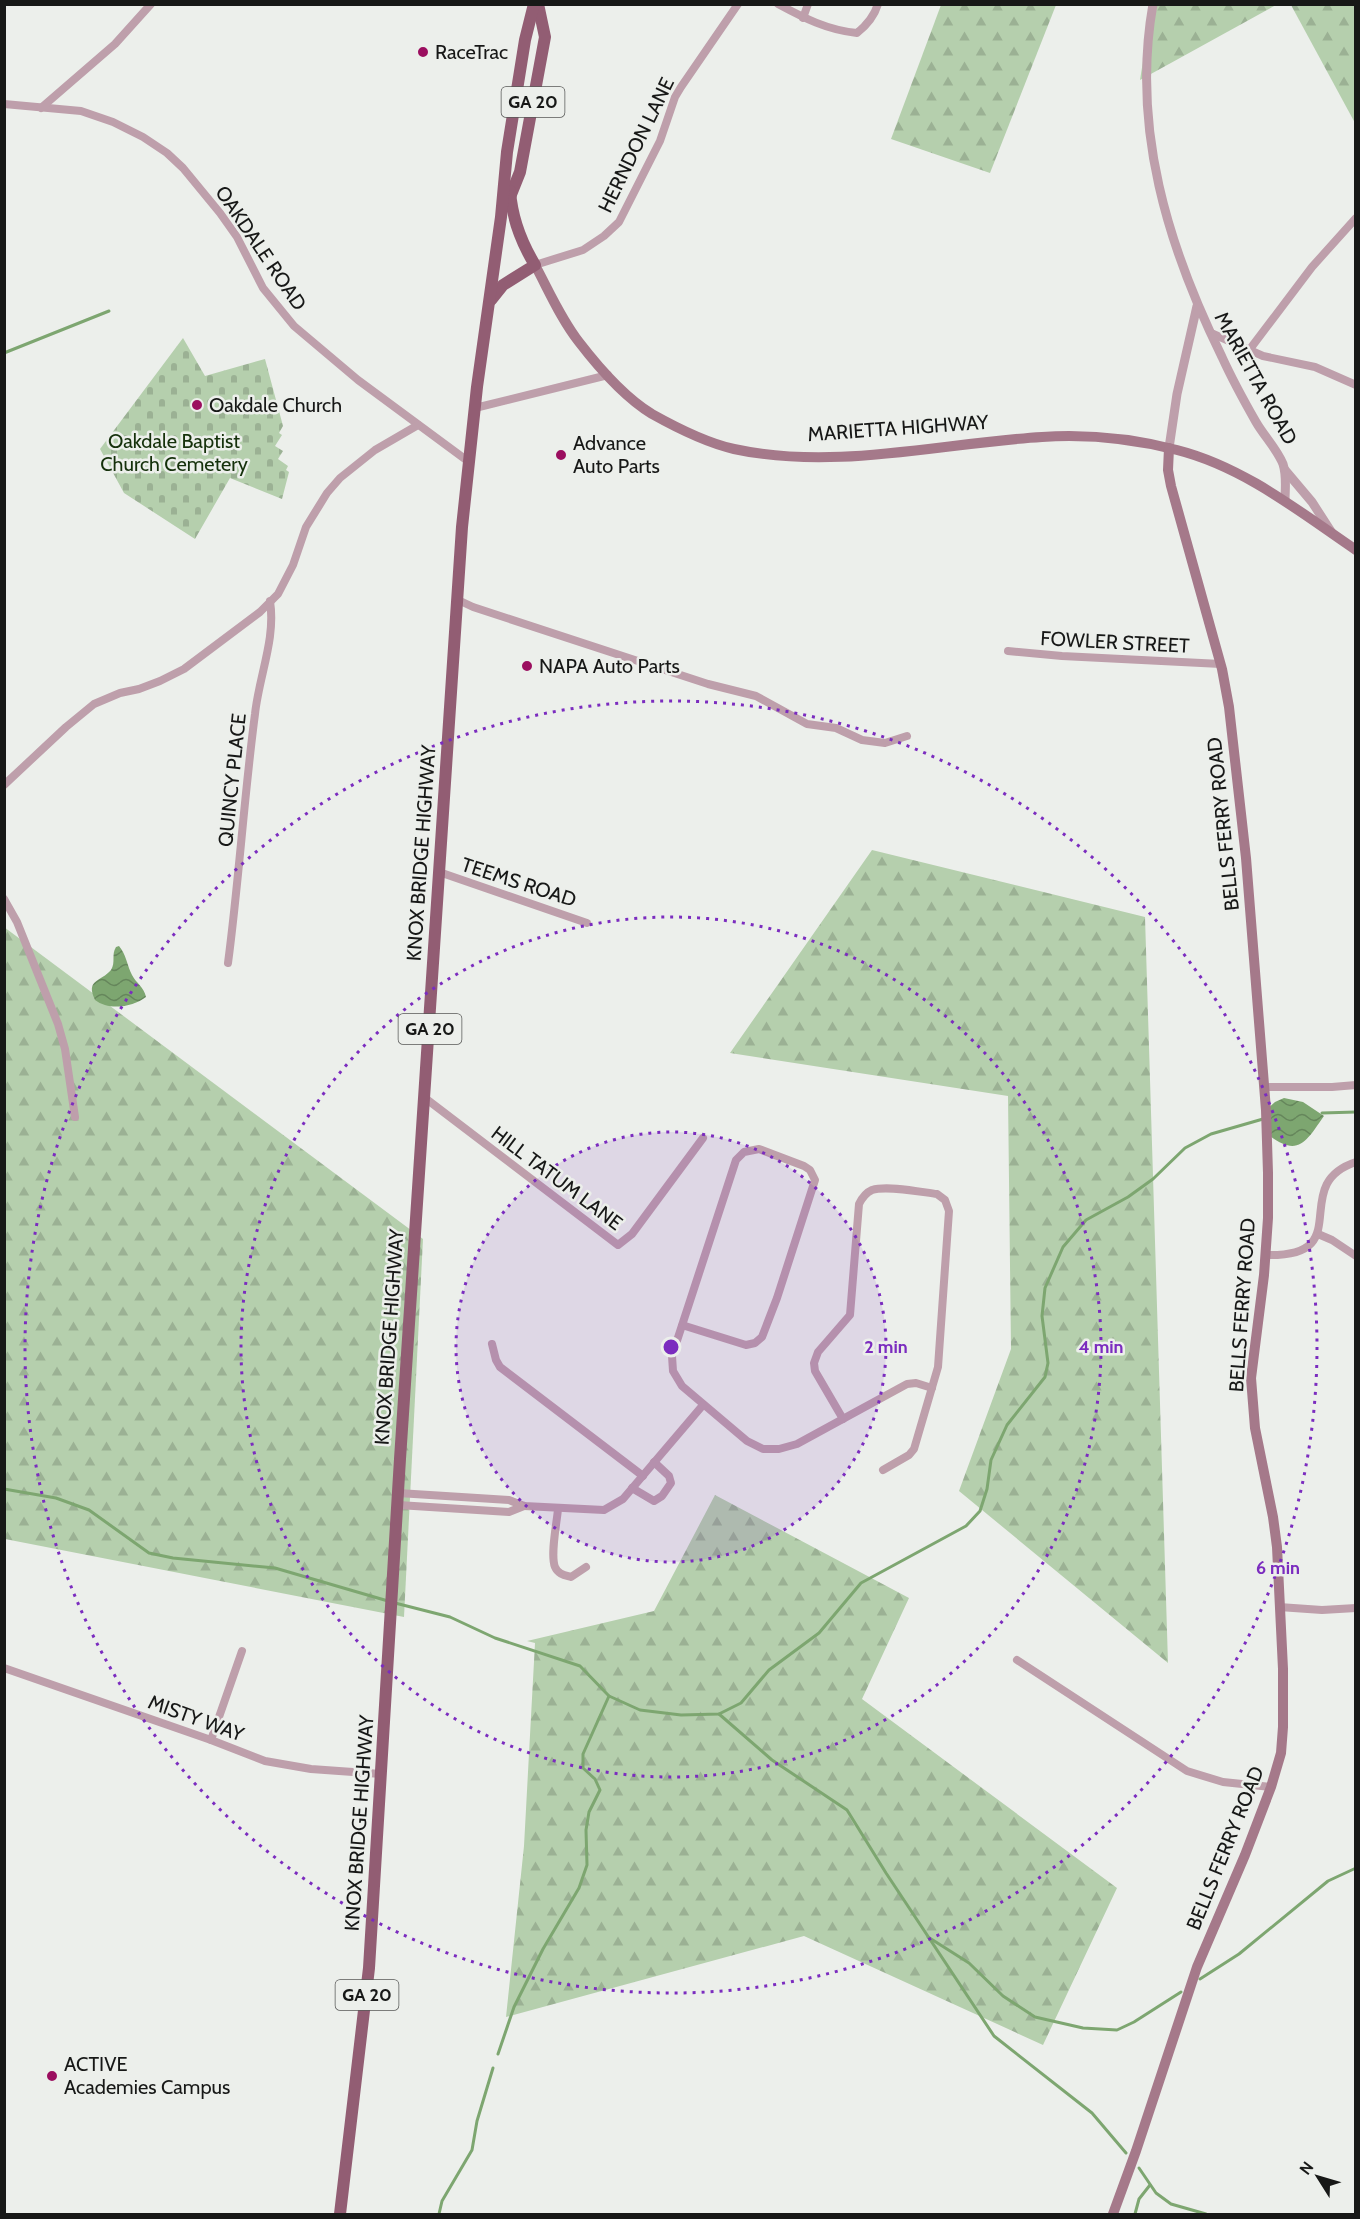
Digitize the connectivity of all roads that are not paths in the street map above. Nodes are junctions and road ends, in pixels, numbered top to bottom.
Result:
1 (151, 4) edge
2 (536, 4) edge
3 (738, 4) edge
4 (778, 4) edge
5 (808, 4) edge
6 (878, 4) edge
7 (1153, 4) edge
8 (803, 18) junction
9 (4, 104) edge
10 (41, 108) junction
11 (507, 152) junction
12 (510, 197) junction
13 (1356, 218) edge
14 (535, 265) junction
15 (490, 301) junction
16 (1197, 306) junction
17 (1211, 333) junction
18 (1250, 349) junction
19 (608, 375) junction
20 (1356, 385) edge
21 (475, 408) junction
22 (418, 425) junction
23 (1169, 448) junction
24 (469, 462) junction
25 (1283, 468) junction
26 (1285, 501) junction
27 (1334, 535) junction
28 (1356, 550) edge
29 (456, 599) junction
30 (270, 601) junction
31 (1008, 651) dead end
32 (1221, 664) junction
33 (907, 736) dead end
34 (4, 785) edge
35 (439, 873) junction
36 (4, 898) edge
37 (587, 923) dead end
38 (228, 963) dead end
39 (1356, 1085) edge
40 (1264, 1087) junction
41 (425, 1098) junction
42 (75, 1117) dead end
43 (703, 1138) dead end
44 (1356, 1162) edge
45 (1318, 1234) junction
46 (1265, 1255) junction
47 (1356, 1256) edge
48 (682, 1325) junction
49 (492, 1344) dead end
50 (932, 1388) junction
51 (703, 1405) junction
52 (843, 1419) junction
53 (654, 1462) junction
54 (883, 1470) dead end
55 (643, 1476) junction
56 (632, 1488) junction
57 (398, 1499) junction
58 (524, 1506) junction
59 (558, 1509) junction
60 (586, 1567) dead end
61 (1279, 1606) junction
62 (1356, 1608) edge
63 (242, 1651) dead end
64 (1017, 1660) dead end
65 (4, 1668) edge
66 (211, 1740) junction
67 (381, 1774) junction
68 (1271, 1787) junction
69 (340, 2214) edge
70 (1113, 2214) edge

1 - 10 street
2 - 11 main road, MARIETTA HIGHWAY / GA 20
2 - 12 main road, MARIETTA HIGHWAY / GA 20
3 - 14 street, HERNDON LANE
4 - 8 street
5 - 8 street
6 - 8 street
7 - 16 street, MARIETTA ROAD
9 - 10 street, OAKDALE ROAD
10 - 22 street, OAKDALE ROAD
11 - 12 main road, MARIETTA HIGHWAY
11 - 15 main road, MARIETTA HIGHWAY / GA 20
12 - 14 main road, MARIETTA HIGHWAY
13 - 18 street
14 - 15 main road
14 - 19 main road, MARIETTA HIGHWAY
15 - 21 main road, MARIETTA HIGHWAY / GA 20
16 - 17 street, MARIETTA ROAD
16 - 23 street, MARIETTA ROAD
17 - 18 street
17 - 25 street, MARIETTA ROAD
18 - 20 street
19 - 21 street
19 - 23 main road, MARIETTA HIGHWAY
21 - 24 main road, MARIETTA HIGHWAY / GA 20
22 - 24 street, OAKDALE ROAD
22 - 30 street
23 - 26 main road, MARIETTA HIGHWAY
23 - 32 main road, BELLS FERRY ROAD
24 - 29 main road, KNOX BRIDGE HIGHWAY / GA 20
25 - 26 street, MARIETTA ROAD
25 - 27 street, MARIETTA ROAD
26 - 27 main road, MARIETTA HIGHWAY
27 - 28 main road, MARIETTA HIGHWAY
29 - 33 street
29 - 35 main road, KNOX BRIDGE HIGHWAY / GA 20
30 - 34 street
30 - 38 street, QUINCY PLACE
31 - 32 street, FOWLER STREET
32 - 40 main road, BELLS FERRY ROAD
35 - 37 street, TEEMS ROAD
35 - 41 main road, KNOX BRIDGE HIGHWAY / GA 20
36 - 42 street
39 - 40 street
40 - 46 main road, BELLS FERRY ROAD
41 - 43 street, HILL TATUM LANE
41 - 57 main road, KNOX BRIDGE HIGHWAY / GA 20
44 - 45 street
45 - 46 street
45 - 47 street
46 - 61 main road, BELLS FERRY ROAD
48 - 48 street
48 - 51 street
49 - 55 street
50 - 52 street
50 - 52 street
50 - 54 street
51 - 52 street
51 - 53 street
53 - 55 street
53 - 56 street
55 - 56 street
56 - 59 street
57 - 58 street
57 - 58 street
57 - 67 main road, KNOX BRIDGE HIGHWAY / GA 20
58 - 59 street
59 - 60 street
61 - 62 street
61 - 68 main road, BELLS FERRY ROAD
63 - 66 street
64 - 68 street
65 - 66 street, MISTY WAY
66 - 67 street, MISTY WAY
67 - 69 main road, KNOX BRIDGE HIGHWAY / GA 20
68 - 70 main road, BELLS FERRY ROAD

